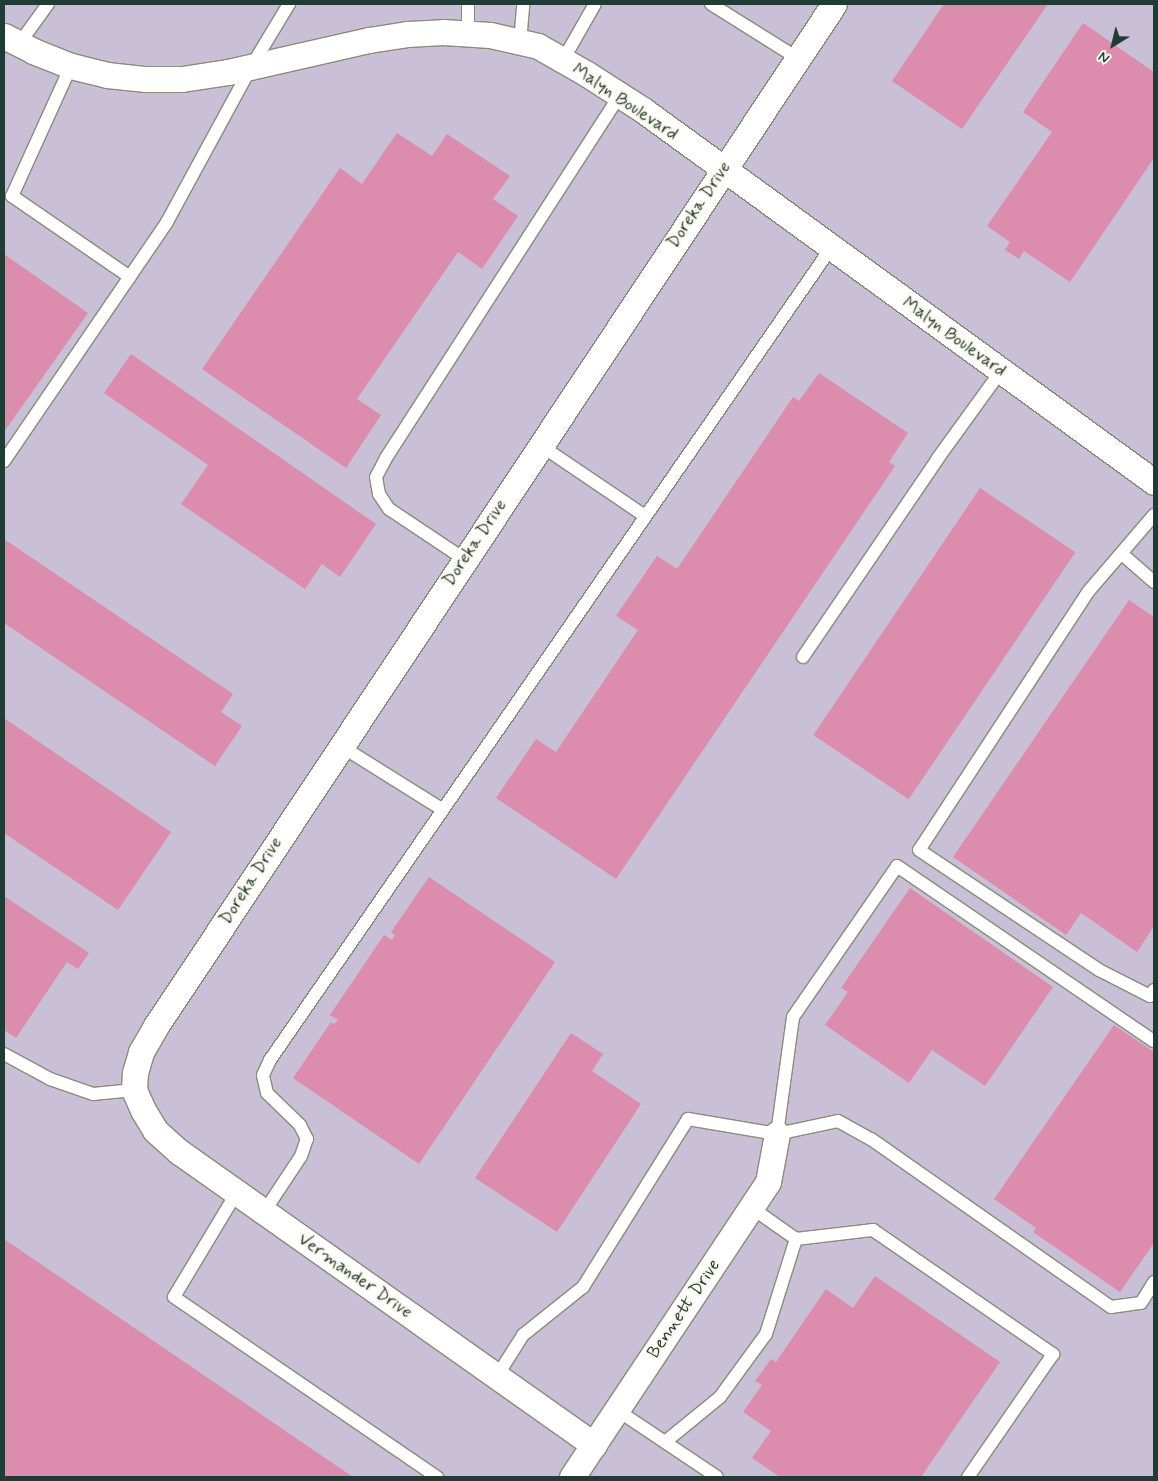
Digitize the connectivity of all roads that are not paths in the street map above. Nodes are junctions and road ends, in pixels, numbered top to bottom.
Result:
1 (48, 4) edge
2 (288, 4) edge
3 (468, 4) edge
4 (523, 4) edge
5 (595, 4) edge
6 (711, 4) edge
7 (834, 4) edge
8 (468, 34) junction
9 (11, 40) edge
10 (520, 42) junction
11 (797, 58) junction
12 (563, 60) junction
13 (71, 66) junction
14 (251, 67) junction
15 (620, 95) junction
16 (722, 170) junction
17 (831, 248) junction
18 (130, 277) junction
19 (1001, 371) junction
20 (540, 445) junction
21 (4, 461) edge
22 (1154, 482) edge
23 (1154, 515) edge
24 (645, 516) junction
25 (1122, 554) junction
26 (464, 559) junction
27 (1154, 582) edge
28 (804, 657) dead end
29 (341, 746) junction
30 (443, 810) junction
31 (1154, 990) edge
32 (1154, 1041) edge
33 (4, 1054) edge
34 (134, 1090) junction
35 (777, 1134) junction
36 (237, 1192) junction
37 (752, 1208) junction
38 (264, 1212) junction
39 (796, 1239) junction
40 (1154, 1282) edge
41 (497, 1376) junction
42 (617, 1410) junction
43 (666, 1442) junction
44 (594, 1445) junction
45 (428, 1475) edge
46 (572, 1477) edge
47 (717, 1477) edge
48 (968, 1477) edge

1 - 9 lane
2 - 14 lane
3 - 8 lane
4 - 10 lane
5 - 12 lane
6 - 11 lane
7 - 11 street, Doreka Drive
8 - 10 street, Malyn Boulevard
8 - 14 street, Malyn Boulevard
9 - 13 street, Malyn Boulevard
10 - 12 street, Malyn Boulevard
11 - 16 street, Doreka Drive
12 - 15 street, Malyn Boulevard
13 - 14 street, Malyn Boulevard
13 - 18 lane
14 - 18 lane
15 - 16 street, Malyn Boulevard
15 - 26 lane
16 - 17 street, Malyn Boulevard
16 - 20 street, Doreka Drive
17 - 19 street, Malyn Boulevard
17 - 24 lane
18 - 21 lane
19 - 22 street, Malyn Boulevard
19 - 28 lane
20 - 24 lane
20 - 26 street, Doreka Drive
23 - 25 lane
24 - 30 lane
25 - 27 lane
25 - 31 lane
26 - 29 street, Doreka Drive
29 - 30 lane
29 - 34 street, Doreka Drive
30 - 38 lane
32 - 35 lane
33 - 34 lane
34 - 36 street, Vermander Drive
35 - 37 street, Bennett Drive
35 - 40 lane
35 - 41 lane
36 - 38 street, Vermander Drive
36 - 45 lane
37 - 39 lane
37 - 42 street, Bennett Drive
38 - 41 street, Vermander Drive
39 - 43 lane
39 - 48 lane
41 - 44 street, Vermander Drive
42 - 43 lane
42 - 44 street, Bennett Drive
43 - 47 lane
44 - 46 street, Bennett Drive

